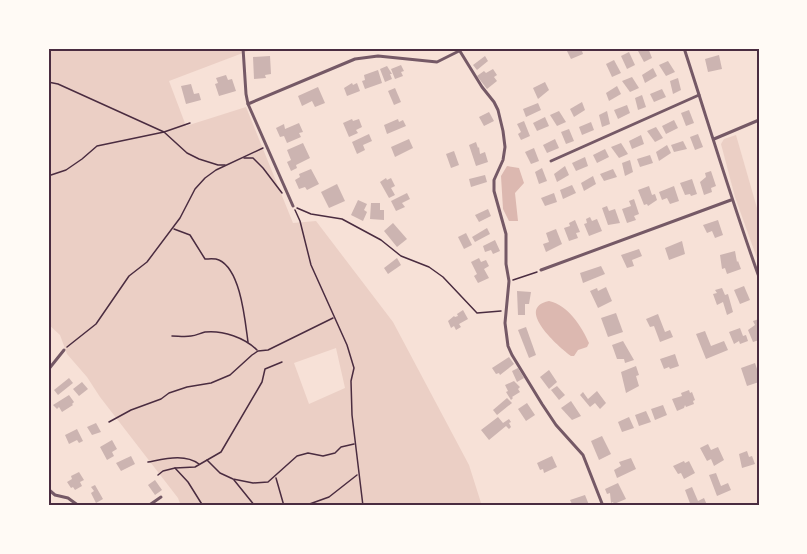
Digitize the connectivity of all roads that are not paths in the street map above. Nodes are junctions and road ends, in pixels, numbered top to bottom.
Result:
1 (243, 48) edge
2 (684, 48) edge
3 (459, 50) edge
4 (699, 94) junction
5 (249, 104) junction
6 (759, 120) edge
7 (714, 139) junction
8 (551, 161) dead end
9 (731, 200) junction
10 (293, 206) road end
11 (542, 270) road end
12 (759, 278) edge
13 (64, 350) road end
14 (48, 370) edge
15 (48, 489) edge
16 (161, 497) dead end
17 (79, 506) edge
18 (148, 506) edge
19 (603, 506) edge

1 - 5 street
2 - 4 street
3 - 5 street
3 - 19 street
4 - 7 street
4 - 8 street
5 - 10 street
6 - 7 street
7 - 9 street
9 - 11 street
9 - 12 street
13 - 14 street
15 - 17 street
16 - 18 street

